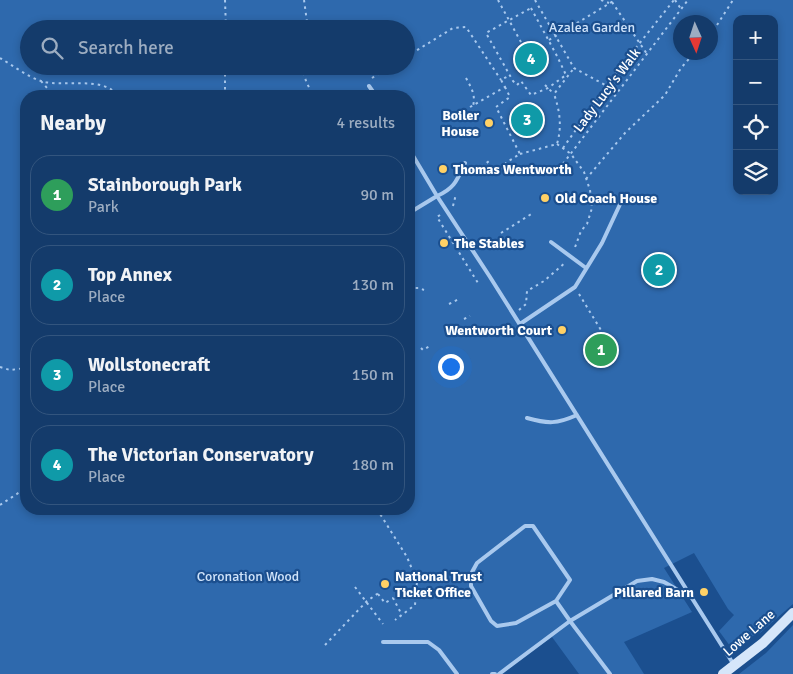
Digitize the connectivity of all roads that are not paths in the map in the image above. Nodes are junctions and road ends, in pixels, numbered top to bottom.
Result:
1 (370, 86) road end
2 (372, 90) edge
3 (415, 160) edge
4 (465, 162) dead end
5 (438, 196) junction
6 (657, 199) dead end
7 (415, 209) edge
8 (551, 242) dead end
9 (586, 268) junction
10 (520, 324) junction
11 (577, 414) junction
12 (527, 418) dead end
13 (692, 598) junction
14 (556, 601) junction
15 (793, 613) edge
16 (570, 621) junction
17 (383, 642) dead end
18 (734, 665) junction
19 (456, 674) edge
20 (499, 674) edge
21 (610, 674) edge
22 (723, 674) edge

1 - 2 lane
3 - 5 lane
4 - 5 lane
5 - 7 lane
5 - 10 lane
6 - 9 lane
8 - 9 lane
9 - 10 lane
10 - 11 lane
11 - 12 lane
11 - 13 lane
13 - 16 lane
13 - 18 lane
14 - 14 lane
14 - 16 lane
15 - 18 street, Lowe Lane
16 - 20 lane
16 - 21 lane
17 - 19 lane
18 - 22 street, Lowe Lane

